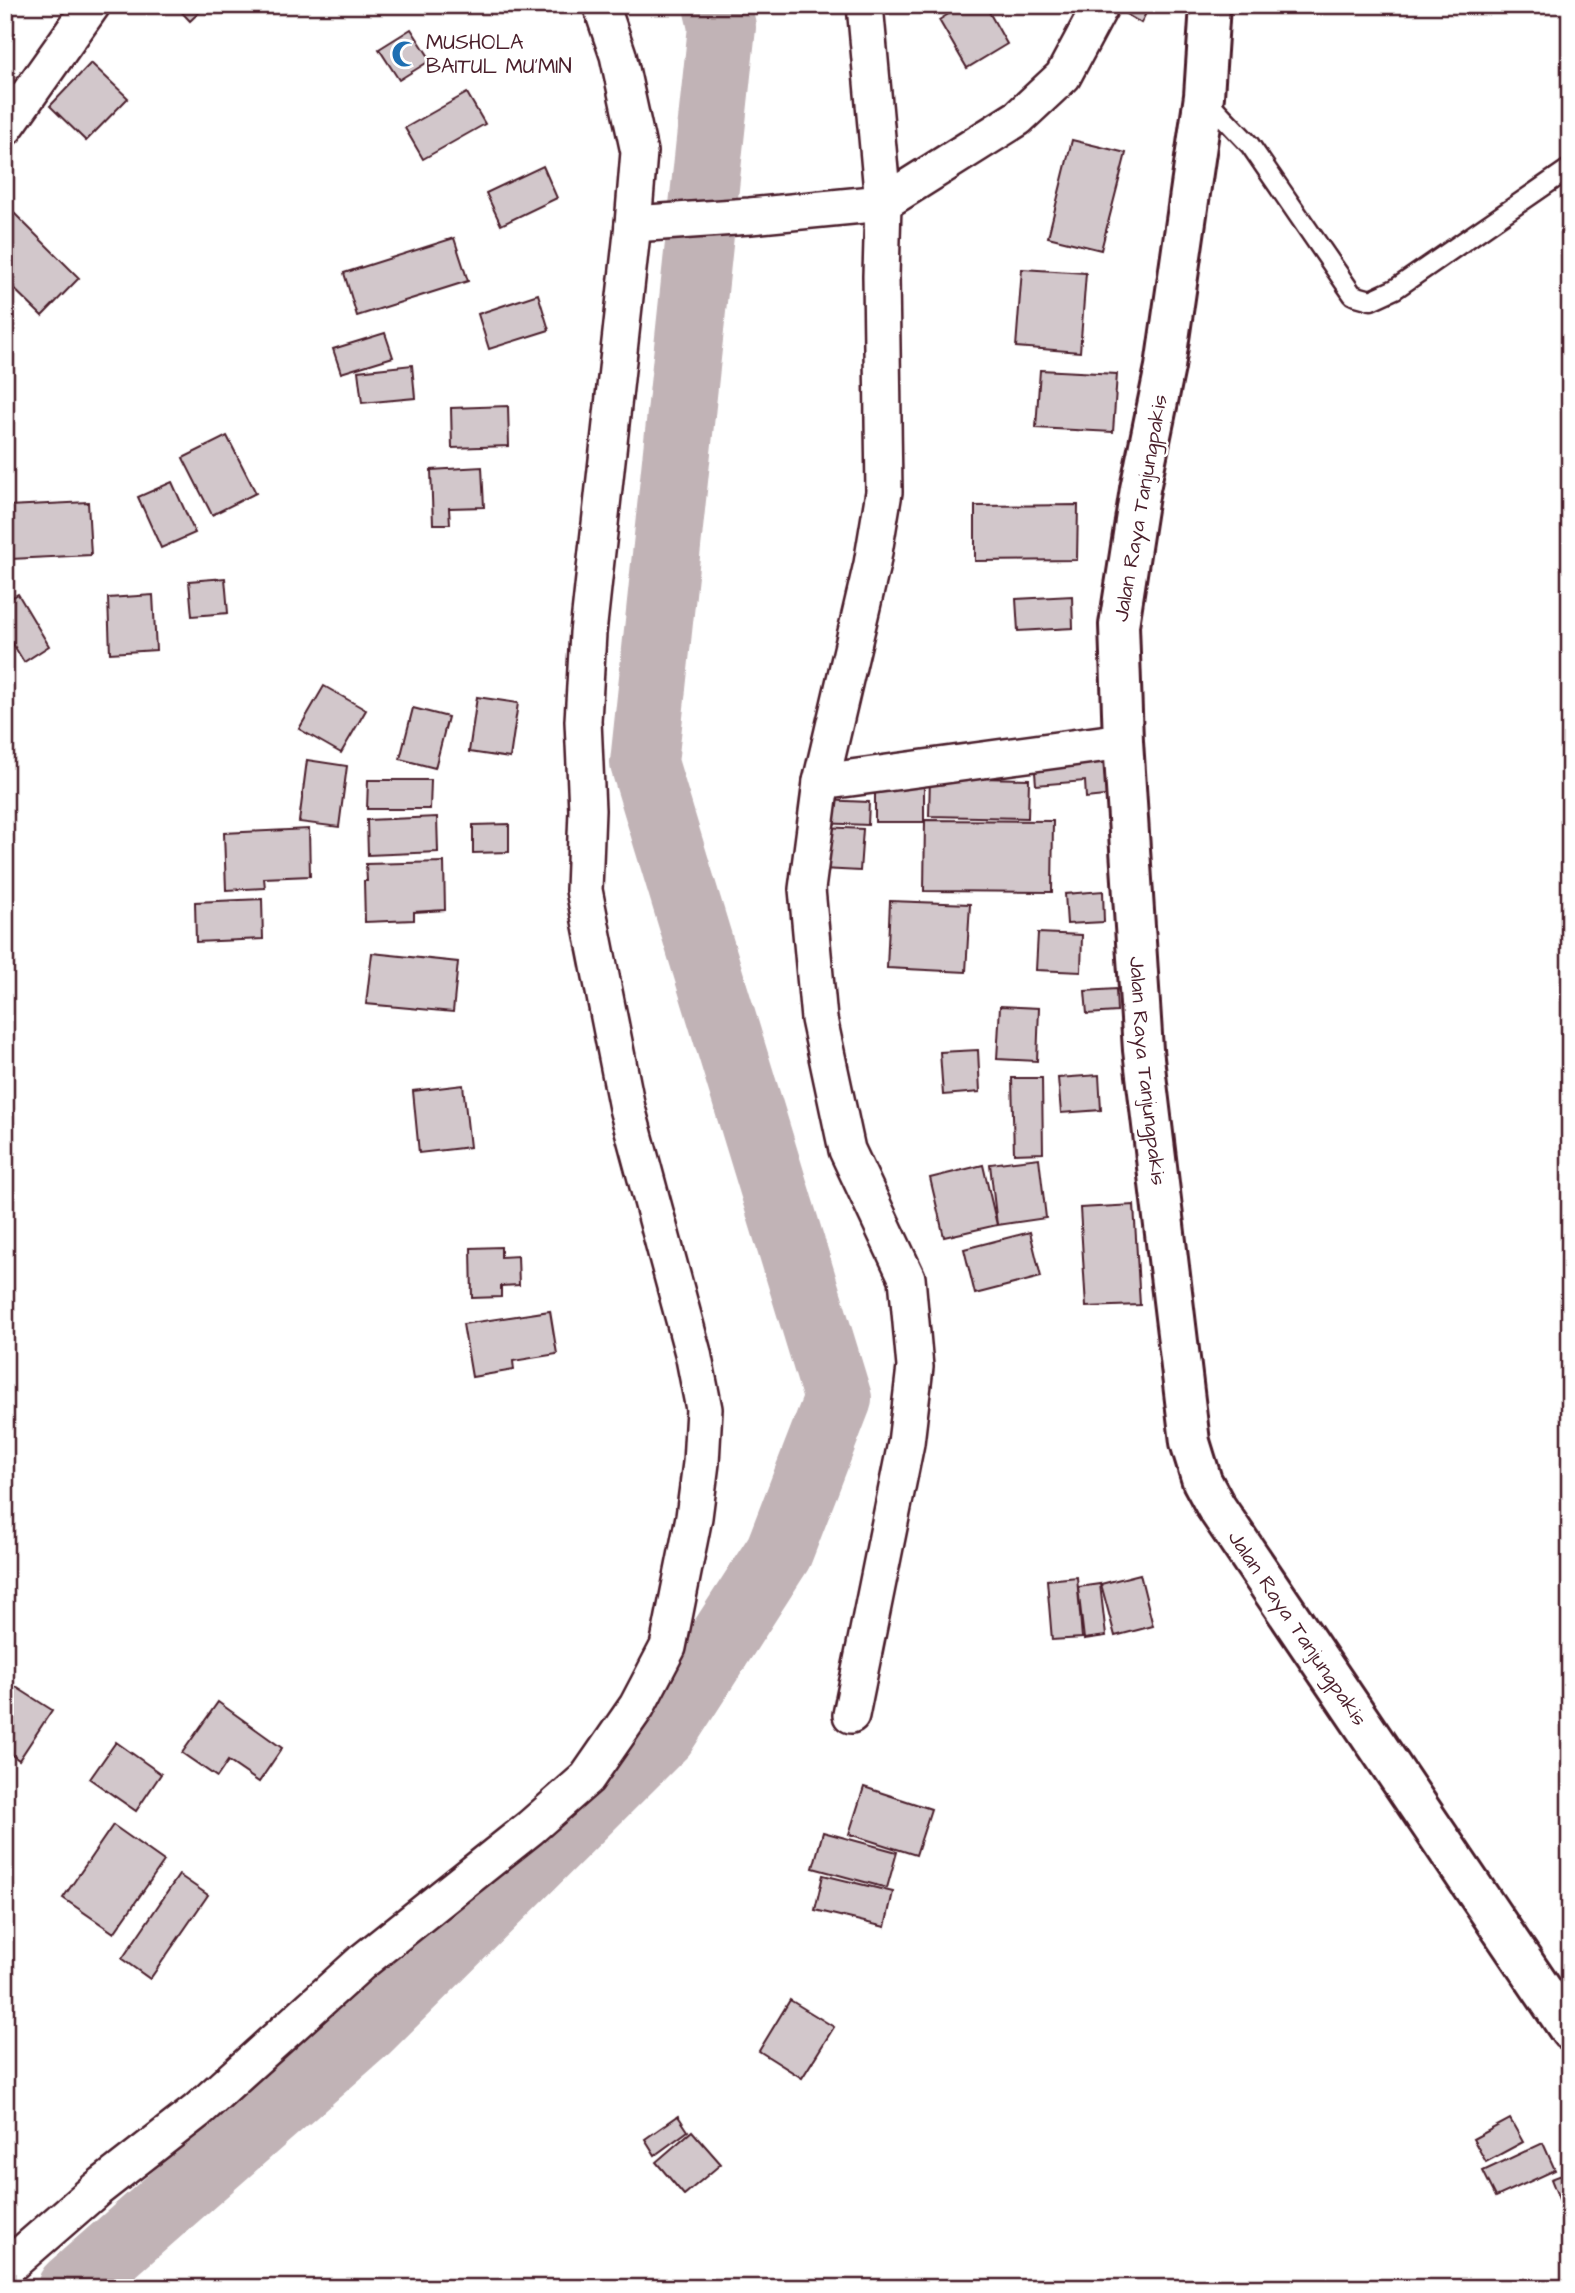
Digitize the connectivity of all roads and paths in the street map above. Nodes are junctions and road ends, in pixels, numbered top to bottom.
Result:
1 (92, 5) edge
2 (601, 5) edge
3 (865, 5) edge
4 (1101, 5) edge
5 (1210, 5) edge
6 (1203, 96) junction
7 (5, 128) edge
8 (1570, 168) edge
9 (883, 203) junction
10 (644, 223) junction
11 (1123, 741) junction
12 (821, 782) junction
13 (851, 1715) dead end
14 (1570, 2031) edge
15 (5, 2269) edge

1 - 7 street
2 - 10 street
3 - 9 street
4 - 9 street
5 - 6 street, Jalan Raya Tanjungpakis
6 - 8 lane
6 - 11 street, Jalan Raya Tanjungpakis
9 - 10 street
9 - 12 street
10 - 15 street
11 - 12 street
11 - 14 street, Jalan Raya Tanjungpakis
12 - 13 street

